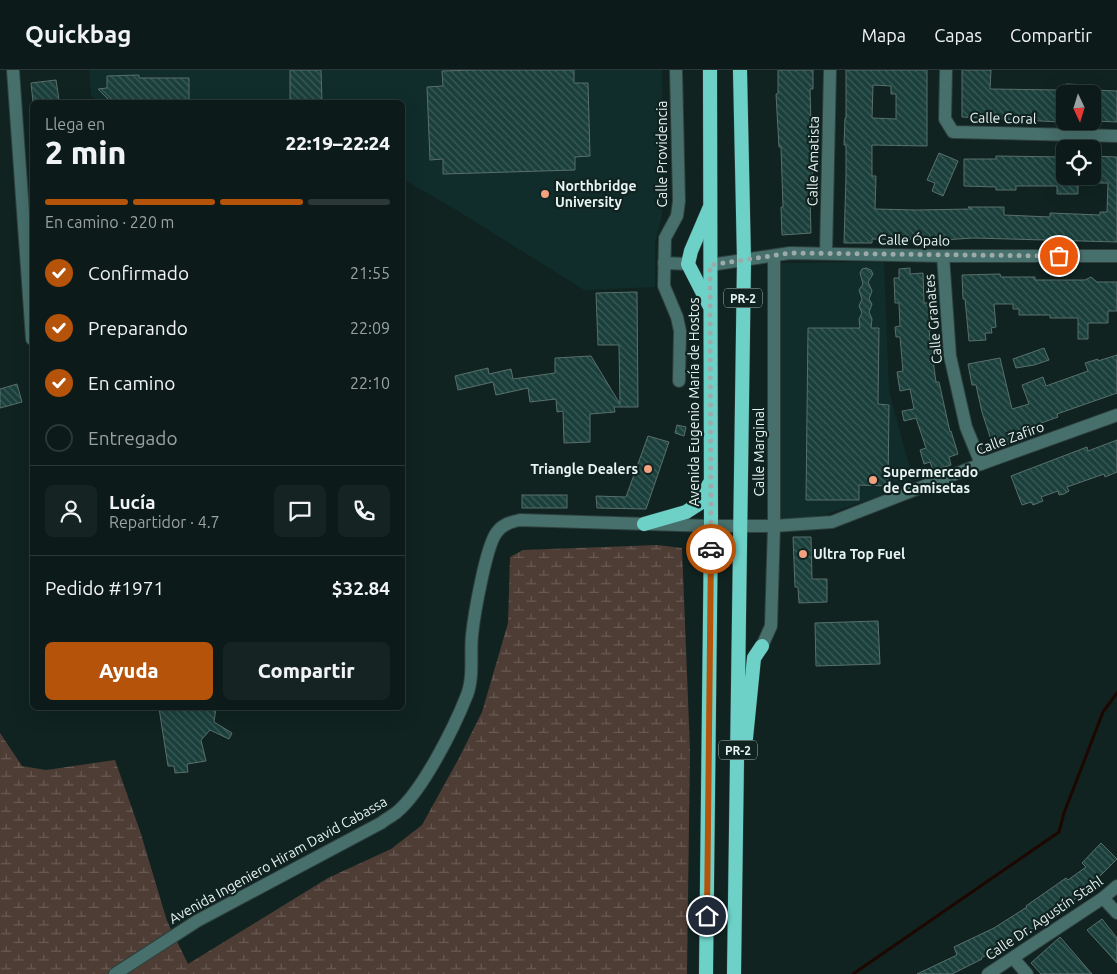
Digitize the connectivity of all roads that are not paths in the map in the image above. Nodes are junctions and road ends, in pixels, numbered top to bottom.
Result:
1 (13, 70) edge
2 (676, 70) edge
3 (710, 70) edge
4 (740, 70) edge
5 (830, 70) edge
6 (946, 70) edge
7 (1117, 136) edge
8 (711, 203) junction
9 (826, 253) junction
10 (774, 256) junction
11 (943, 256) junction
12 (1117, 256) edge
13 (744, 260) junction
14 (664, 263) junction
15 (688, 264) junction
16 (710, 265) junction
17 (710, 307) junction
18 (30, 311) edge
19 (679, 381) dead end
20 (1117, 415) edge
21 (981, 464) junction
22 (711, 481) junction
23 (644, 524) junction
24 (711, 526) junction
25 (740, 526) junction
26 (774, 526) junction
27 (762, 646) joint
28 (737, 833) junction
29 (1117, 886) edge
30 (1103, 898) junction
31 (1117, 913) edge
32 (1013, 958) junction
33 (115, 974) edge
34 (706, 974) edge
35 (734, 974) edge
36 (988, 974) edge
37 (1027, 974) edge

1 - 18 street
2 - 14 street, Calle Providencia
3 - 8 highway, Avenida Eugenio María de Hostos / PR-2
4 - 13 highway, PR-2
5 - 9 street, Calle Amatista
6 - 7 street, Calle Coral
8 - 15 highway
8 - 16 highway, Avenida Eugenio María de Hostos / PR-2
9 - 10 street, Calle Ópalo
9 - 11 street, Calle Ópalo
10 - 13 street, Calle Ópalo
10 - 26 street, Calle Marginal
11 - 12 street, Calle Ópalo
11 - 21 street, Calle Granates
13 - 16 street, Calle Ópalo
13 - 25 highway, PR-2
14 - 15 street
14 - 19 street, Calle Providencia
15 - 17 highway
16 - 17 highway, Avenida Eugenio María de Hostos / PR-2
17 - 22 highway, Avenida Eugenio María de Hostos / PR-2
20 - 21 street, Calle Zafiro
21 - 26 street, Calle Zafiro
22 - 23 highway
22 - 24 highway, Avenida Eugenio María de Hostos / PR-2
23 - 24 street, Avenida Ingeniero Hiram David Cabassa
23 - 33 street, Avenida Ingeniero Hiram David Cabassa
24 - 25 street, Avenida Ingeniero Hiram David Cabassa
24 - 34 highway, Avenida Eugenio María de Hostos / PR-2
25 - 26 street, Calle Zafiro
25 - 28 highway, PR-2
26 - 27 street, Calle Marginal
27 - 28 highway
28 - 35 highway, PR-2
29 - 30 street, Calle Dr. Agustín Stahl
30 - 31 street
30 - 32 street, Calle Dr. Agustín Stahl
32 - 36 street, Calle Dr. Agustín Stahl
32 - 37 street

